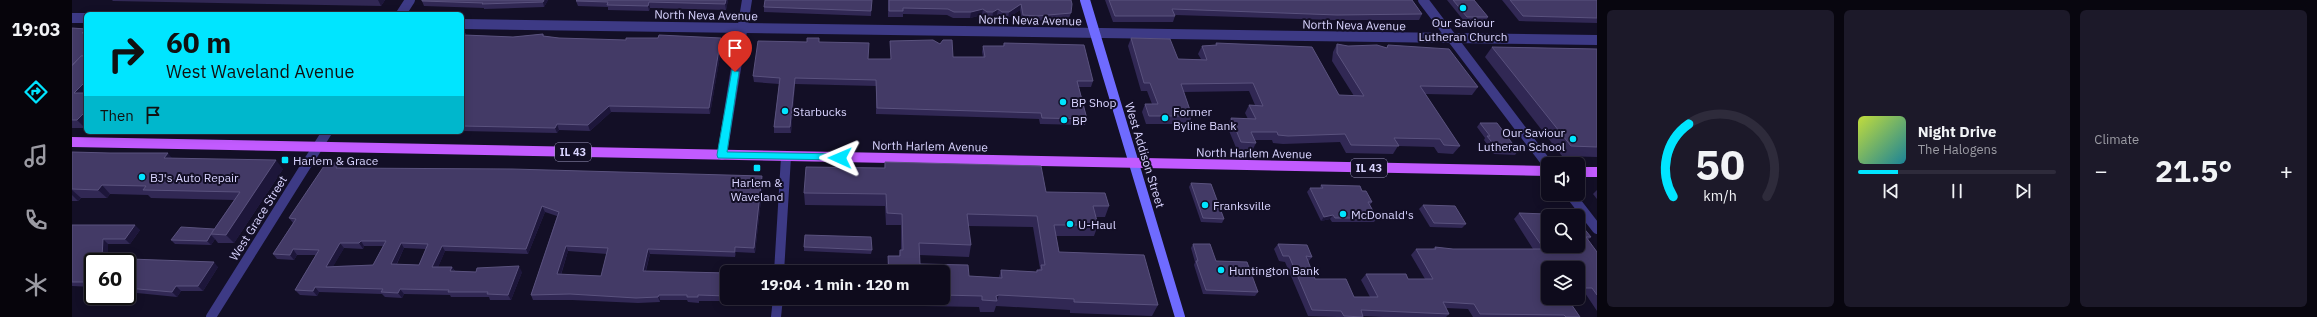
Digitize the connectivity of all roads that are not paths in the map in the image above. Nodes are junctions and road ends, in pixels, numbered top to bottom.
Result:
1 (410, 0) edge
2 (747, 0) edge
3 (1085, 0) edge
4 (1423, 0) edge
5 (402, 12) edge
6 (72, 18) edge
7 (84, 18) edge
8 (464, 24) edge
9 (742, 28) junction
10 (1095, 33) junction
11 (1452, 38) junction
12 (1597, 40) edge
13 (326, 134) edge
14 (72, 142) edge
15 (317, 147) junction
16 (722, 155) junction
17 (786, 157) junction
18 (1542, 157) edge
19 (1134, 164) junction
20 (1541, 171) edge
21 (1585, 172) edge
22 (1597, 172) edge
23 (1575, 201) edge
24 (1597, 229) edge
25 (779, 265) edge
26 (777, 305) edge
27 (211, 317) edge
28 (776, 317) edge
29 (1180, 317) edge

1 - 5 street
2 - 9 street
3 - 10 street, West Addison Street
4 - 11 street
6 - 7 street
8 - 9 street, North Neva Avenue
9 - 10 street, North Neva Avenue
9 - 16 street
10 - 11 street, North Neva Avenue
10 - 19 street, West Addison Street
11 - 12 street, North Neva Avenue
11 - 18 street
13 - 15 street, West Grace Street
14 - 15 main road, North Harlem Avenue / IL 43
15 - 16 main road, North Harlem Avenue / IL 43
15 - 27 street, West Grace Street
16 - 17 main road, North Harlem Avenue / IL 43
17 - 19 main road, North Harlem Avenue / IL 43
17 - 25 street
19 - 20 main road, North Harlem Avenue / IL 43
19 - 29 street, West Addison Street
21 - 22 main road
23 - 24 street
26 - 28 street

